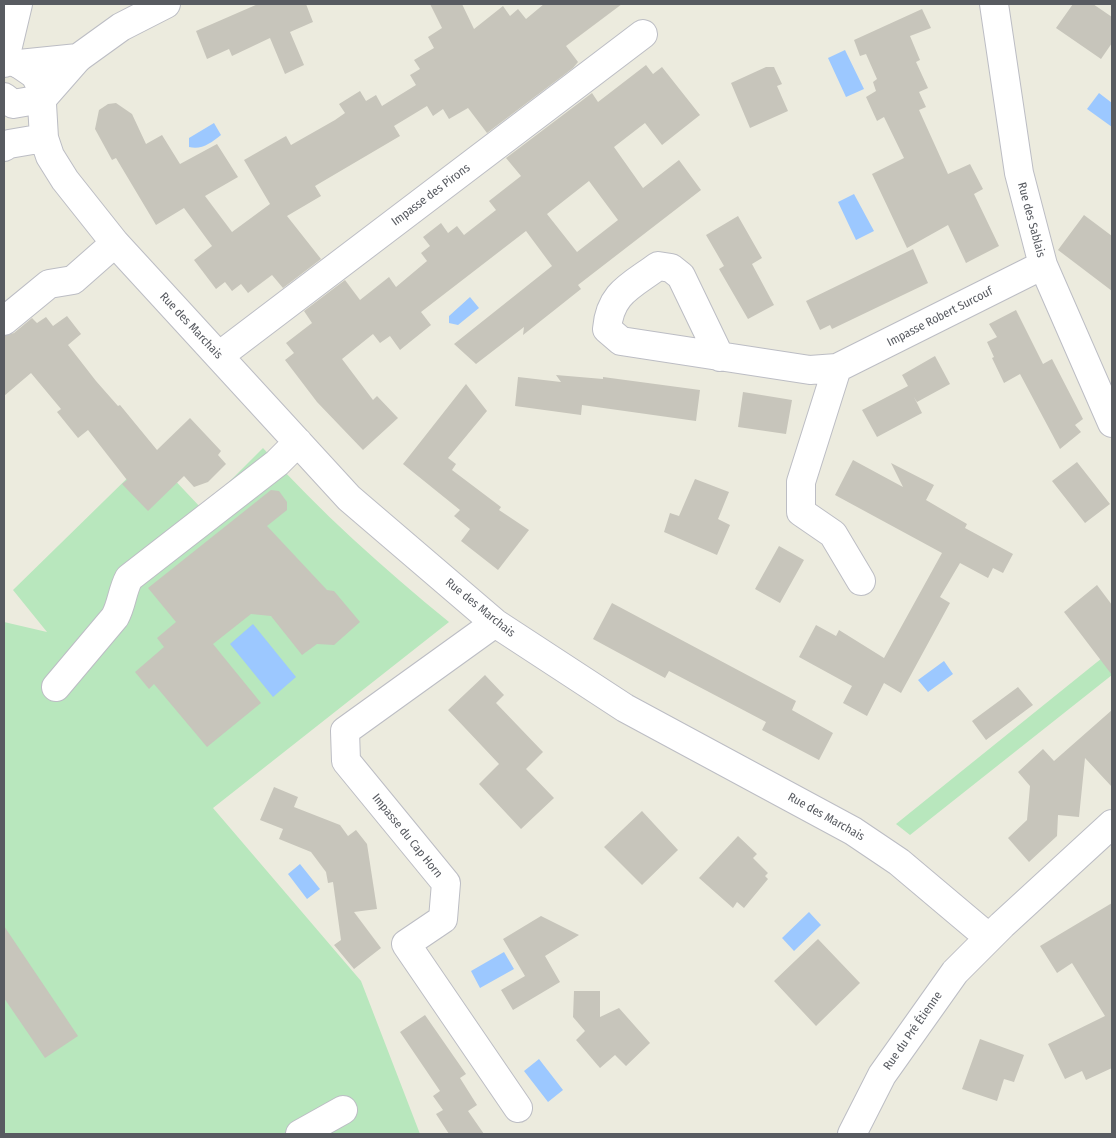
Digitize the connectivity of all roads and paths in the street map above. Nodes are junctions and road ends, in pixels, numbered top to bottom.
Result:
1 (18, 4) edge
2 (166, 4) edge
3 (994, 4) edge
4 (643, 34) dead end
5 (78, 58) junction
6 (8, 61) edge
7 (4, 97) edge
8 (42, 99) junction
9 (44, 138) junction
10 (4, 146) edge
11 (115, 243) junction
12 (1043, 265) junction
13 (4, 322) edge
14 (220, 356) junction
15 (720, 357) dead end
16 (837, 368) junction
17 (1112, 424) edge
18 (298, 442) junction
19 (861, 581) dead end
20 (495, 623) junction
21 (56, 687) dead end
22 (1112, 824) edge
23 (988, 937) junction
24 (518, 1108) dead end
25 (343, 1110) dead end
26 (300, 1134) edge
27 (852, 1134) edge

1 - 6 street
2 - 5 street
3 - 12 street, Rue des Sablais
4 - 14 street, Impasse des Pirons
5 - 6 street
5 - 8 street
6 - 8 street, Rue des Marchais
7 - 8 street
8 - 9 street, Rue des Marchais
9 - 10 street
9 - 11 street, Rue des Marchais
11 - 13 street
11 - 14 street, Rue des Marchais
12 - 16 street, Impasse Robert Surcouf
12 - 17 street, Rue des Sablais
14 - 18 street, Rue des Marchais
15 - 16 street, Impasse Robert Surcouf
16 - 19 street
18 - 20 street, Rue des Marchais
18 - 21 street
20 - 23 street, Rue des Marchais
20 - 24 street, Impasse du Cap Horn
22 - 23 street
23 - 27 street, Rue du Pré Étienne
25 - 26 street

